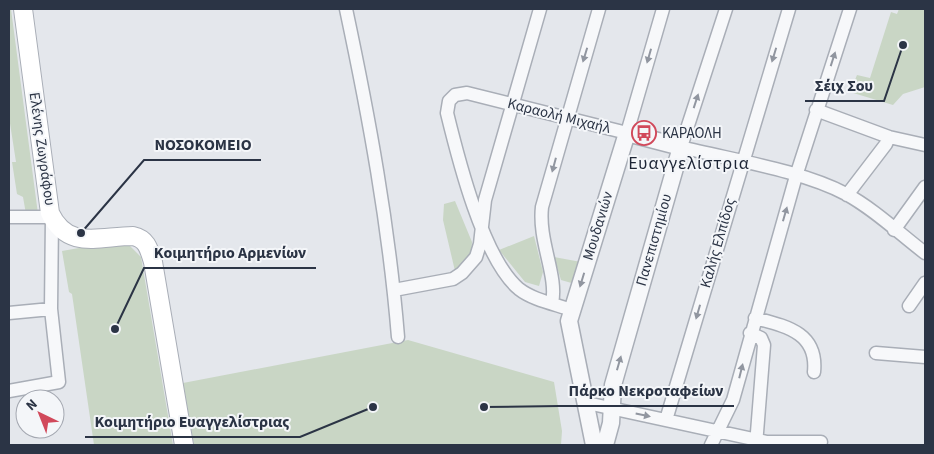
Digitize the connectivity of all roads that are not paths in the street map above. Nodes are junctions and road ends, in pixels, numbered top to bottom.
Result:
1 (23, 9) edge
2 (346, 9) edge
3 (540, 9) edge
4 (599, 9) edge
5 (663, 9) edge
6 (726, 9) edge
7 (789, 9) edge
8 (850, 9) edge
9 (512, 104) junction
10 (816, 110) junction
11 (567, 118) junction
12 (627, 133) junction
13 (889, 137) junction
14 (925, 145) edge
15 (681, 147) junction
16 (742, 162) junction
17 (796, 176) junction
18 (925, 187) edge
19 (847, 194) junction
20 (9, 217) edge
21 (52, 217) junction
22 (481, 223) junction
23 (894, 230) junction
24 (925, 253) edge
25 (925, 283) edge
26 (394, 290) junction
27 (552, 303) junction
28 (909, 306) dead end
29 (51, 310) junction
30 (572, 310) junction
31 (9, 313) edge
32 (755, 318) junction
33 (750, 333) junction
34 (398, 337) dead end
35 (876, 352) dead end
36 (925, 357) edge
37 (814, 372) dead end
38 (9, 391) edge
39 (587, 403) junction
40 (612, 408) junction
41 (666, 420) junction
42 (717, 432) junction
43 (757, 442) edge
44 (821, 442) dead end
45 (184, 445) edge
46 (594, 445) edge
47 (605, 445) edge
48 (711, 445) edge

1 - 21 main road, Ελένης Ζωγράφου
2 - 26 street
3 - 9 street
4 -> 11 street
5 -> 12 street, Μουδανιών
15 -> 6 street, Πανεπιστημίου
7 -> 16 street, Καλής Ελπίδος
10 -> 8 street
9 - 11 street, Καραολή Μιχαήλ
9 - 22 street
9 - 22 street, Καραολή Μιχαήλ
10 - 13 street
10 - 17 street
11 - 12 street, Καραολή Μιχαήλ
11 -> 27 street
12 - 15 street, Καραολή Μιχαήλ
12 -> 30 street, Μουδανιών
13 - 14 street
13 - 19 street
15 - 16 street, Καραολή Μιχαήλ
40 -> 15 street, Πανεπιστημίου
16 - 17 street, Καραολή Μιχαήλ
16 -> 41 street, Καλής Ελπίδος
17 - 19 street, Καραολή Μιχαήλ
32 -> 17 street
18 - 23 street
19 - 23 street, Καραολή Μιχαήλ
20 - 21 street
21 - 29 street
21 - 45 main road, Ελένης Ζωγράφου
22 - 26 street
22 - 27 street
23 - 24 street, Καραολή Μιχαήλ
25 - 28 street
26 - 34 street
27 - 30 street
29 - 31 street
29 - 38 street
30 - 39 street, Μουδανιών
32 - 33 street
32 - 37 street
42 -> 33 street
33 - 43 street
35 - 36 street
39 - 40 street
39 - 46 street, Μουδανιών
40 -> 41 street
40 - 47 street, Πανεπιστημίου
41 - 42 street
42 - 43 street
42 - 48 street
43 - 44 street

